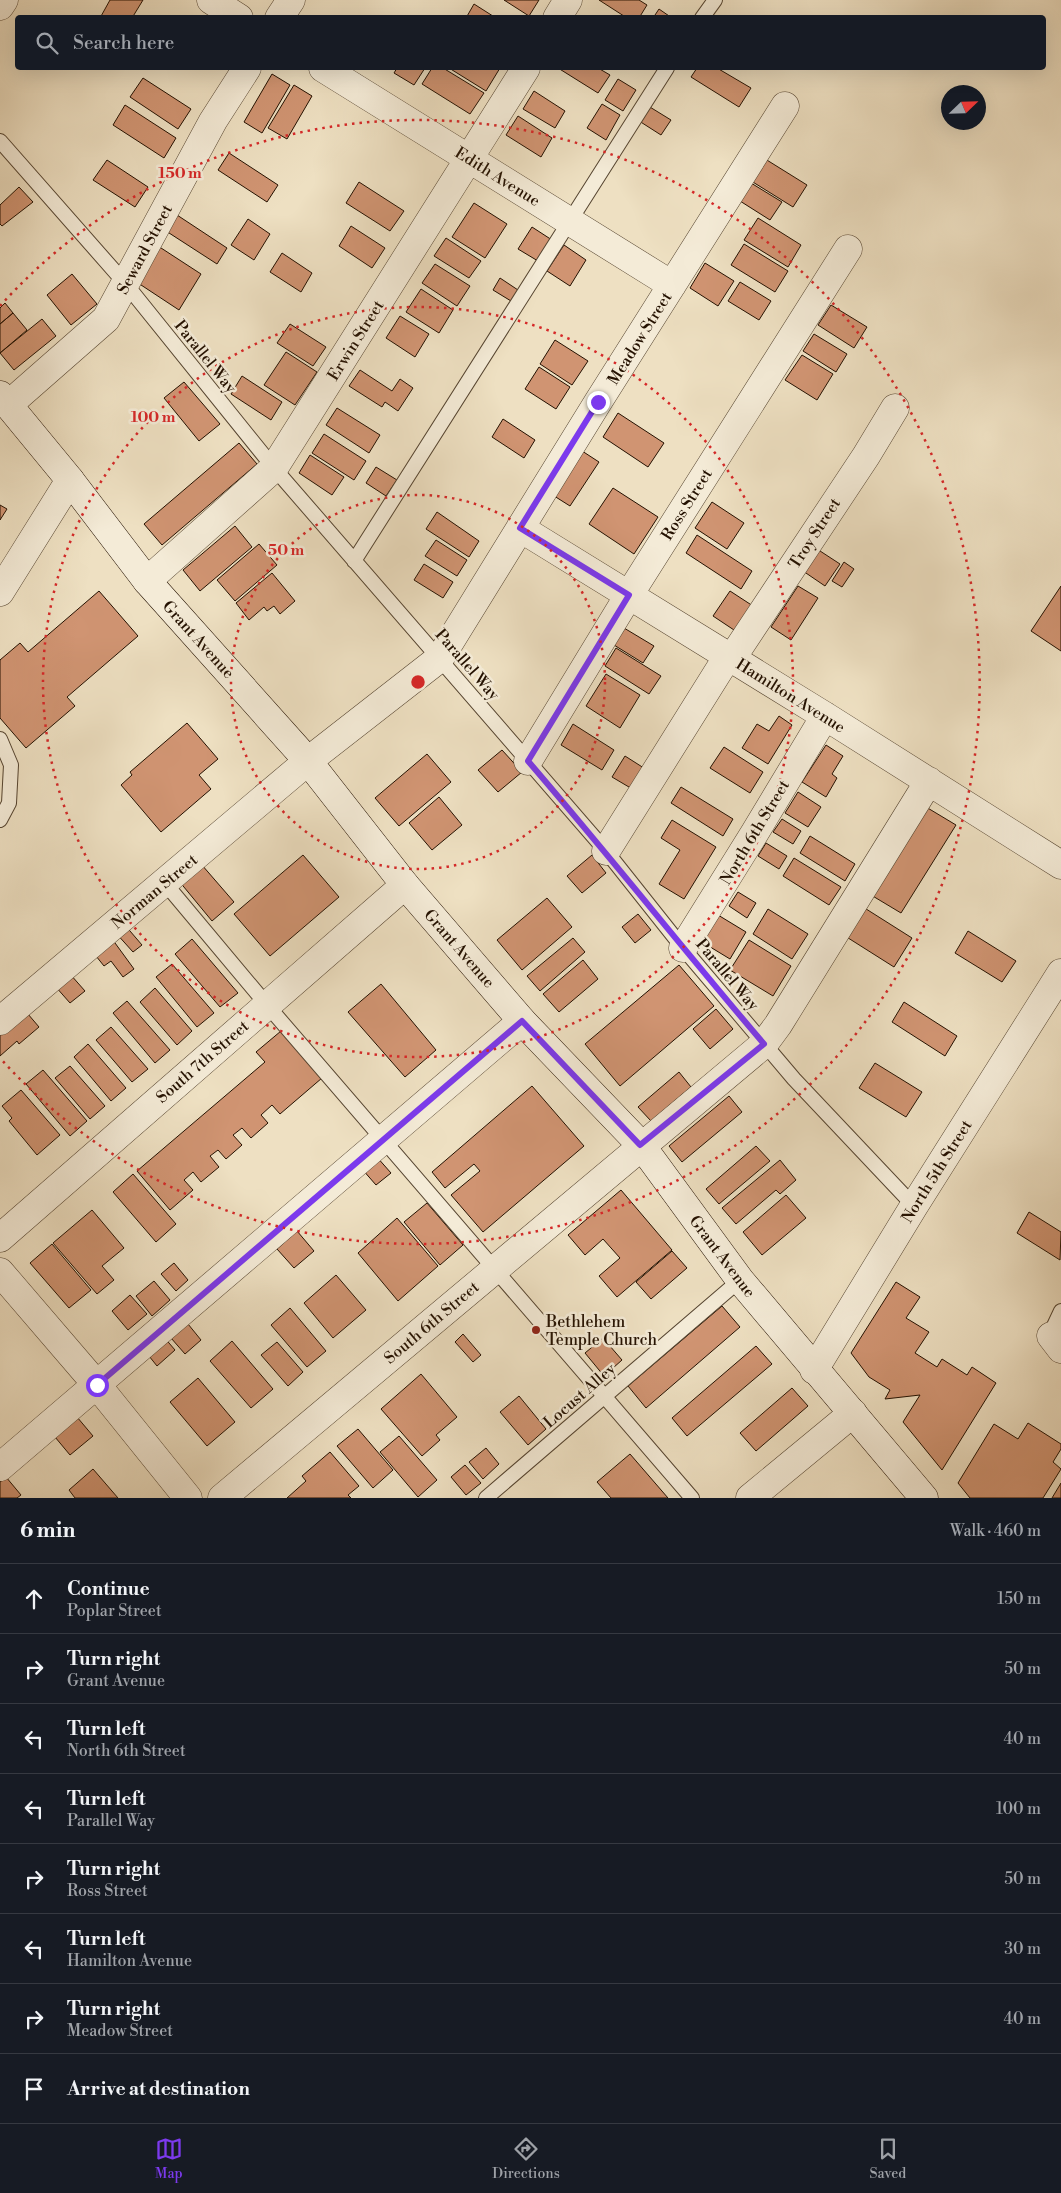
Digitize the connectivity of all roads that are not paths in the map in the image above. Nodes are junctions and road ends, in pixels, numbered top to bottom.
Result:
1 (4, 0) edge
2 (211, 0) edge
3 (291, 0) edge
4 (568, 0) edge
5 (715, 0) edge
6 (0, 6) edge
7 (234, 15) edge
8 (281, 15) edge
9 (559, 15) edge
10 (704, 15) edge
11 (246, 70) edge
12 (327, 70) edge
13 (525, 70) edge
14 (666, 70) edge
15 (785, 106) dead end
16 (0, 141) edge
17 (470, 157) junction
18 (570, 221) junction
19 (848, 249) dead end
20 (124, 283) junction
21 (672, 286) junction
22 (4, 400) edge
23 (895, 408) dead end
24 (274, 468) junction
25 (70, 480) junction
26 (520, 528) junction
27 (354, 561) junction
28 (147, 581) junction
29 (0, 592) edge
30 (629, 595) junction
31 (730, 657) junction
32 (440, 658) junction
33 (825, 716) junction
34 (0, 739) edge
35 (308, 761) junction
36 (528, 761) junction
37 (928, 782) junction
38 (0, 820) edge
39 (606, 851) junction
40 (1061, 865) edge
41 (164, 882) junction
42 (405, 885) junction
43 (683, 948) junction
44 (1061, 974) edge
45 (267, 1005) junction
46 (0, 1021) edge
47 (522, 1021) junction
48 (764, 1044) junction
49 (384, 1139) junction
50 (640, 1145) junction
51 (914, 1206) junction
52 (0, 1238) edge
53 (494, 1269) junction
54 (0, 1272) edge
55 (740, 1280) junction
56 (1061, 1311) edge
57 (1056, 1343) edge
58 (814, 1370) junction
59 (97, 1385) junction
60 (604, 1397) junction
61 (854, 1413) junction
62 (0, 1467) edge
63 (188, 1498) edge
64 (222, 1498) edge
65 (486, 1498) edge
66 (692, 1498) edge
67 (750, 1498) edge
68 (924, 1498) edge

1 - 6 street
2 - 7 street
3 - 8 street
4 - 9 street
5 - 10 lane
11 - 20 street, Seward Street
12 - 17 street, Edith Avenue
13 - 17 street, Erwin Street
14 - 18 lane
15 - 21 street, Meadow Street
16 - 20 lane, Parallel Way
17 - 18 street, Edith Avenue
17 - 24 street, Erwin Street
18 - 21 street, Edith Avenue
18 - 27 lane
19 - 30 street, Ross Street
20 - 22 street, Seward Street
20 - 24 lane, Parallel Way
21 - 26 street, Meadow Street
22 - 25 street, Grant Avenue
23 - 31 street, Troy Street
24 - 27 lane, Parallel Way
24 - 28 street, Erwin Street
25 - 28 street, Grant Avenue
25 - 29 street
26 - 30 street, Hamilton Avenue
26 - 32 street, Meadow Street
27 - 32 lane, Parallel Way
28 - 35 street, Grant Avenue
30 - 31 street, Hamilton Avenue
30 - 36 street, Ross Street
31 - 33 street, Hamilton Avenue
31 - 39 street, Troy Street
32 - 35 street, Meadow Street
32 - 36 lane, Parallel Way
33 - 37 street, Hamilton Avenue
33 - 43 street, North 6th Street
34 - 38 lane
35 - 41 street, Norman Street
35 - 42 street, Grant Avenue
36 - 39 lane, Parallel Way
37 - 40 street, Hamilton Avenue
37 - 48 street
39 - 43 lane, Parallel Way
41 - 45 lane
41 - 46 street, Norman Street
42 - 45 street, South 7th Street
42 - 47 street, Grant Avenue
43 - 48 lane, Parallel Way
44 - 51 street, North 5th Street
45 - 49 lane
45 - 52 street, South 7th Street
47 - 49 street
47 - 50 street, Grant Avenue
48 - 50 street
48 - 51 lane, Parallel Way
49 - 53 lane
49 - 59 street
50 - 53 street, South 6th Street
50 - 55 street, Grant Avenue
51 - 58 street, North 5th Street
53 - 60 lane
53 - 64 street, South 6th Street
54 - 59 street
55 - 58 street, Grant Avenue
55 - 60 lane, Locust Alley
56 - 57 lane
58 - 61 street, Grant Avenue
59 - 62 street
59 - 63 street
60 - 65 lane, Locust Alley
60 - 66 lane
61 - 67 street
61 - 68 street, Grant Avenue

